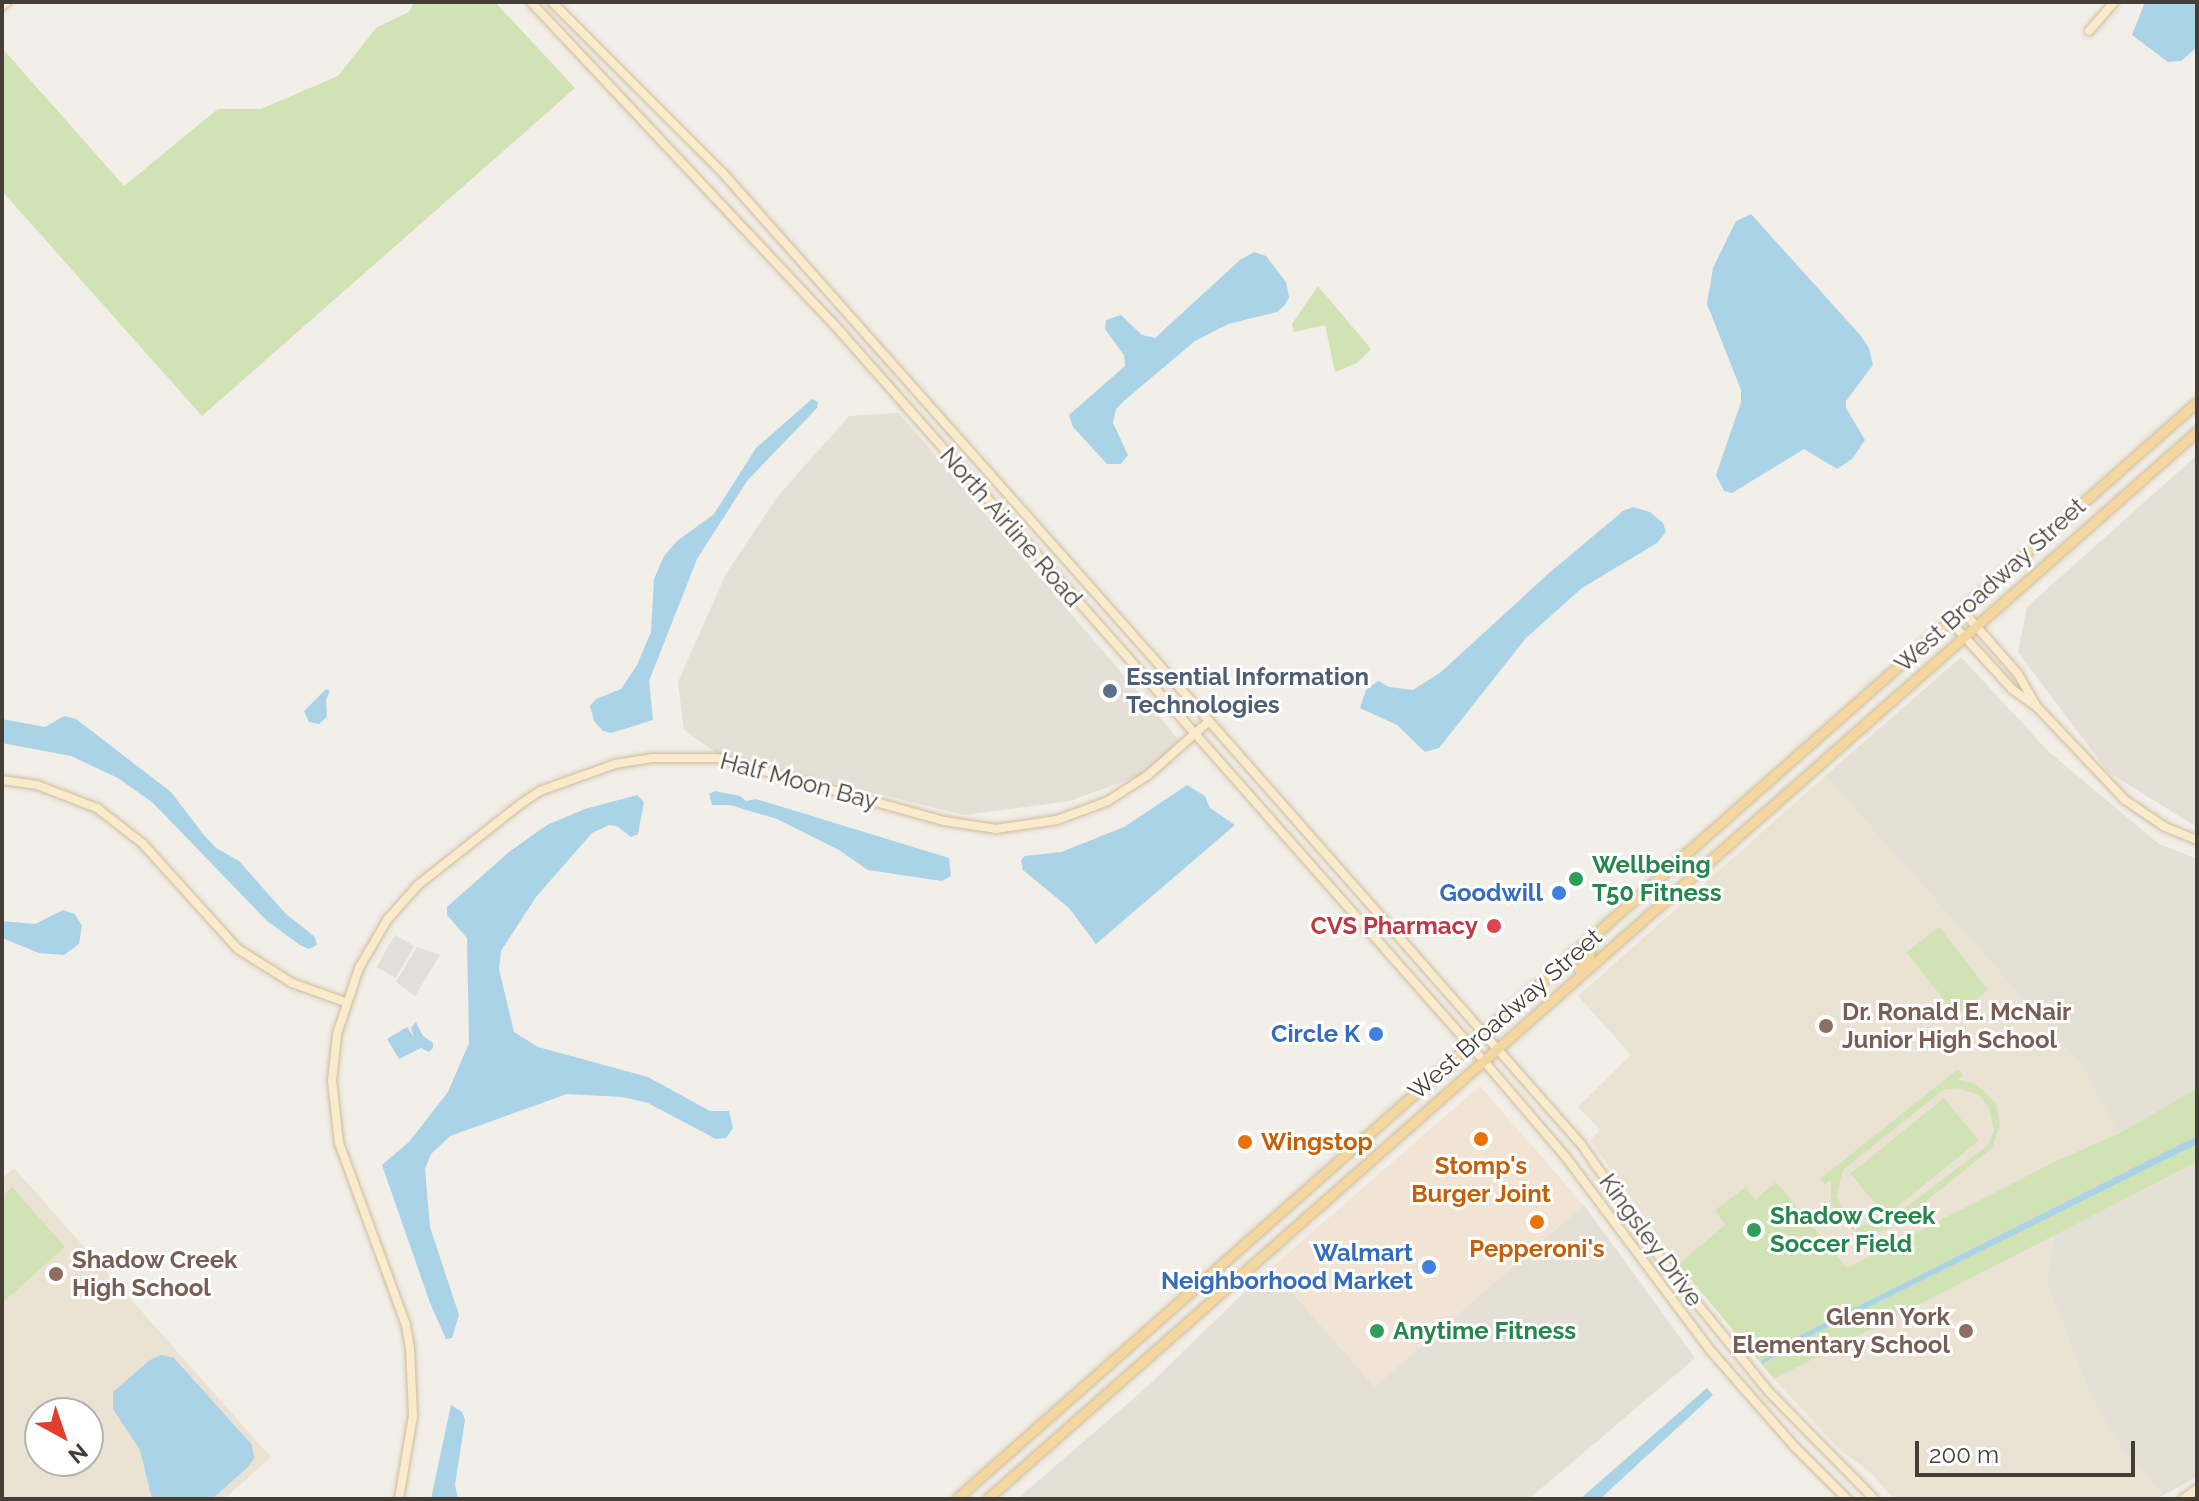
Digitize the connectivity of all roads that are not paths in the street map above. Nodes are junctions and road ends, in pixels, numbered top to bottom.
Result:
1 (7, 2) edge
2 (531, 2) edge
3 (552, 2) edge
4 (2114, 2) edge
5 (2, 6) edge
6 (2089, 31) dead end
7 (646, 95) junction
8 (633, 109) junction
9 (2197, 402) edge
10 (2197, 431) edge
11 (1962, 610) junction
12 (1950, 621) junction
13 (1976, 627) junction
14 (1965, 637) junction
15 (2038, 708) junction
16 (1209, 721) junction
17 (1193, 736) junction
18 (2, 780) edge
19 (2197, 840) edge
20 (1321, 848) junction
21 (1306, 862) junction
22 (1586, 943) junction
23 (1557, 995) junction
24 (345, 1002) junction
25 (1483, 1033) junction
26 (1470, 1045) junction
27 (1496, 1048) junction
28 (1483, 1060) junction
29 (1661, 1259) junction
30 (1648, 1270) junction
31 (1770, 1393) junction
32 (1756, 1404) junction
33 (1851, 1477) junction
34 (2197, 1489) edge
35 (1838, 1491) junction
36 (399, 1499) edge
37 (956, 1499) edge
38 (987, 1499) edge
39 (1847, 1499) edge
40 (1874, 1499) edge
41 (2183, 1499) edge

1 - 5 main road
2 - 8 main road, North Airline Road
3 - 7 main road, North Airline Road
4 - 6 main road
7 - 8 main road
7 - 16 main road, North Airline Road
8 - 17 main road, North Airline Road
9 - 11 main road, West Broadway Street
10 - 13 main road, West Broadway Street
11 - 12 main road, West Broadway Street
11 - 13 main road
12 - 14 main road
12 - 22 main road, West Broadway Street
13 - 14 main road, West Broadway Street
13 - 15 main road
14 - 15 main road
14 - 23 main road, West Broadway Street
15 - 19 main road
16 - 17 main road, Half Moon Bay
16 - 20 main road, North Airline Road
17 - 21 main road, North Airline Road
17 - 24 main road, Half Moon Bay
18 - 24 main road
20 - 21 main road
20 - 25 main road, North Airline Road
21 - 26 main road, North Airline Road
22 - 23 main road
22 - 25 main road, West Broadway Street
23 - 27 main road, West Broadway Street
24 - 36 main road, Half Moon Bay
25 - 26 main road, West Broadway Street
25 - 27 main road, North Airline Road
26 - 28 main road, North Airline Road
26 - 37 main road, West Broadway Street
27 - 28 main road, West Broadway Street
27 - 29 main road, Kingsley Drive
28 - 30 main road, Kingsley Drive
28 - 38 main road, West Broadway Street
29 - 30 main road
29 - 31 main road, Kingsley Drive
30 - 32 main road, Kingsley Drive
31 - 32 main road
31 - 33 main road, Kingsley Drive
32 - 35 main road, Kingsley Drive
33 - 35 main road
33 - 40 main road, Kingsley Drive
34 - 41 main road
35 - 39 main road, Kingsley Drive

